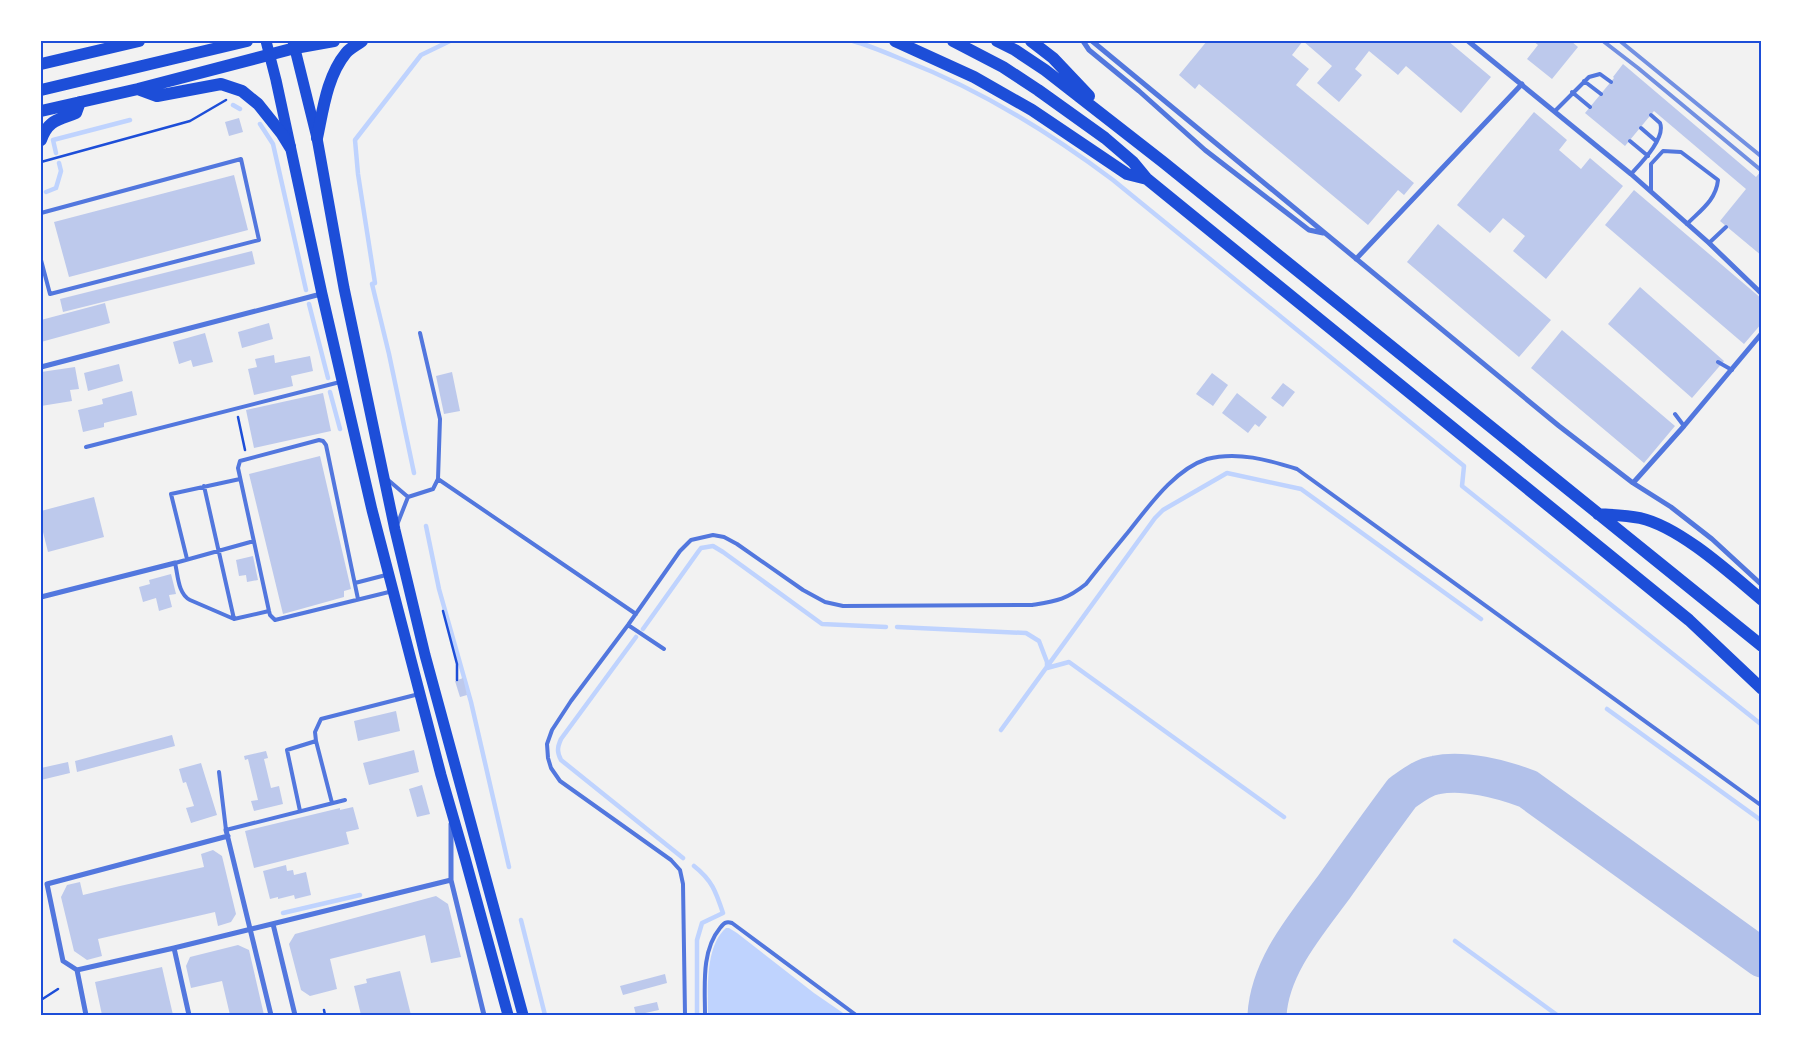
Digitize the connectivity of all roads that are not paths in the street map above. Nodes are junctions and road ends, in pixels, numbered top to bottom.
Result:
1 (139, 41) edge
2 (247, 41) edge
3 (266, 41) edge
4 (334, 41) edge
5 (362, 41) edge
6 (895, 41) edge
7 (953, 41) edge
8 (997, 41) edge
9 (1031, 41) edge
10 (1083, 41) edge
11 (1092, 41) edge
12 (1468, 41) edge
13 (294, 45) edge
14 (270, 54) junction
15 (41, 64) edge
16 (1584, 81) junction
17 (1611, 82) dead end
18 (1522, 84) junction
19 (138, 89) junction
20 (41, 90) edge
21 (1572, 92) junction
22 (1600, 94) dead end
23 (80, 102) junction
24 (1590, 107) dead end
25 (41, 111) edge
26 (1555, 111) junction
27 (1651, 115) dead end
28 (1117, 127) junction
29 (1640, 128) dead end
30 (317, 138) junction
31 (41, 140) edge
32 (1630, 140) dead end
33 (1656, 141) junction
34 (290, 147) junction
35 (1648, 156) junction
36 (1632, 174) junction
37 (1147, 179) junction
38 (1650, 191) junction
39 (41, 213) edge
40 (1687, 224) junction
41 (1726, 227) dead end
42 (1326, 234) junction
43 (1709, 243) junction
44 (1356, 259) junction
45 (41, 260) edge
46 (322, 294) junction
47 (1762, 294) edge
48 (420, 333) dead end
49 (1762, 333) edge
50 (1718, 362) dead end
51 (41, 367) edge
52 (1732, 370) junction
53 (342, 381) junction
54 (1675, 414) dead end
55 (1684, 426) junction
56 (86, 447) dead end
57 (385, 477) junction
58 (240, 479) junction
59 (438, 479) junction
60 (1633, 483) junction
61 (204, 486) junction
62 (408, 497) junction
63 (1598, 514) junction
64 (396, 530) junction
65 (254, 541) junction
66 (218, 551) junction
67 (187, 560) junction
68 (174, 563) junction
69 (389, 575) junction
70 (354, 583) junction
71 (1762, 584) edge
72 (394, 591) junction
73 (41, 596) edge
74 (358, 599) junction
75 (1762, 600) edge
76 (269, 611) junction
77 (636, 614) junction
78 (234, 619) junction
79 (628, 625) junction
80 (1762, 646) edge
81 (664, 649) dead end
82 (1762, 689) edge
83 (419, 694) junction
84 (316, 741) junction
85 (220, 772) dead end
86 (344, 800) dead end
87 (332, 803) junction
88 (1762, 806) edge
89 (300, 811) junction
90 (452, 813) junction
91 (227, 833) junction
92 (451, 880) junction
93 (273, 924) junction
94 (250, 929) junction
95 (174, 948) junction
96 (77, 970) junction
97 (86, 1015) edge
98 (189, 1015) edge
99 (271, 1015) edge
100 (295, 1015) edge
101 (484, 1015) edge
102 (508, 1015) edge
103 (523, 1015) edge
104 (685, 1015) edge
105 (705, 1015) edge
106 (856, 1015) edge

1 - 15 highway
2 - 20 highway
3 - 14 main road
4 - 13 highway
5 - 30 highway
6 - 37 highway
7 - 37 highway
8 - 28 highway
9 - 28 highway
10 - 42 street
11 - 42 street
12 - 18 street
13 - 14 highway
13 - 30 main road
14 - 19 highway
14 - 34 main road
16 - 17 lane
16 - 21 lane
16 - 22 lane
18 - 26 street
18 - 44 street
19 - 23 highway
19 - 34 highway
21 - 24 lane
21 - 26 lane
23 - 25 highway
23 - 31 highway
26 - 36 street
27 - 33 lane
28 - 63 highway
29 - 33 lane
30 - 57 main road
32 - 35 lane
33 - 35 lane
34 - 46 main road
35 - 36 lane
36 - 38 street
37 - 82 highway
38 - 40 street
38 - 40 lane
39 - 45 lane
40 - 43 street
41 - 43 lane
42 - 44 street
43 - 47 street
44 - 60 street
46 - 51 street
46 - 53 main road
48 - 59 lane
49 - 52 street
50 - 52 lane
52 - 55 street
53 - 56 lane
53 - 69 main road
54 - 55 lane
55 - 60 street
57 - 62 lane
57 - 64 main road
58 - 61 lane
58 - 65 lane
58 - 70 lane
59 - 62 lane
59 - 77 lane
60 - 71 street
61 - 66 lane
61 - 67 lane
62 - 64 lane
63 - 75 highway
63 - 80 highway
64 - 103 main road
65 - 66 lane
65 - 76 lane
66 - 67 lane
66 - 78 lane
67 - 68 lane
68 - 73 street
68 - 78 lane
69 - 70 lane
69 - 72 main road
70 - 74 lane
72 - 74 lane
72 - 83 main road
74 - 76 lane
76 - 78 lane
77 - 79 lane
77 - 88 lane
79 - 81 lane
79 - 104 lane
83 - 84 lane
83 - 90 main road
84 - 87 lane
84 - 89 lane
85 - 91 lane
86 - 87 lane
87 - 89 lane
89 - 91 lane
90 - 92 street
90 - 102 main road
91 - 94 street
91 - 96 street
92 - 93 street
92 - 101 street
93 - 94 street
93 - 100 street
94 - 95 street
94 - 99 street
95 - 96 street
95 - 98 street
96 - 97 street
105 - 106 lane

